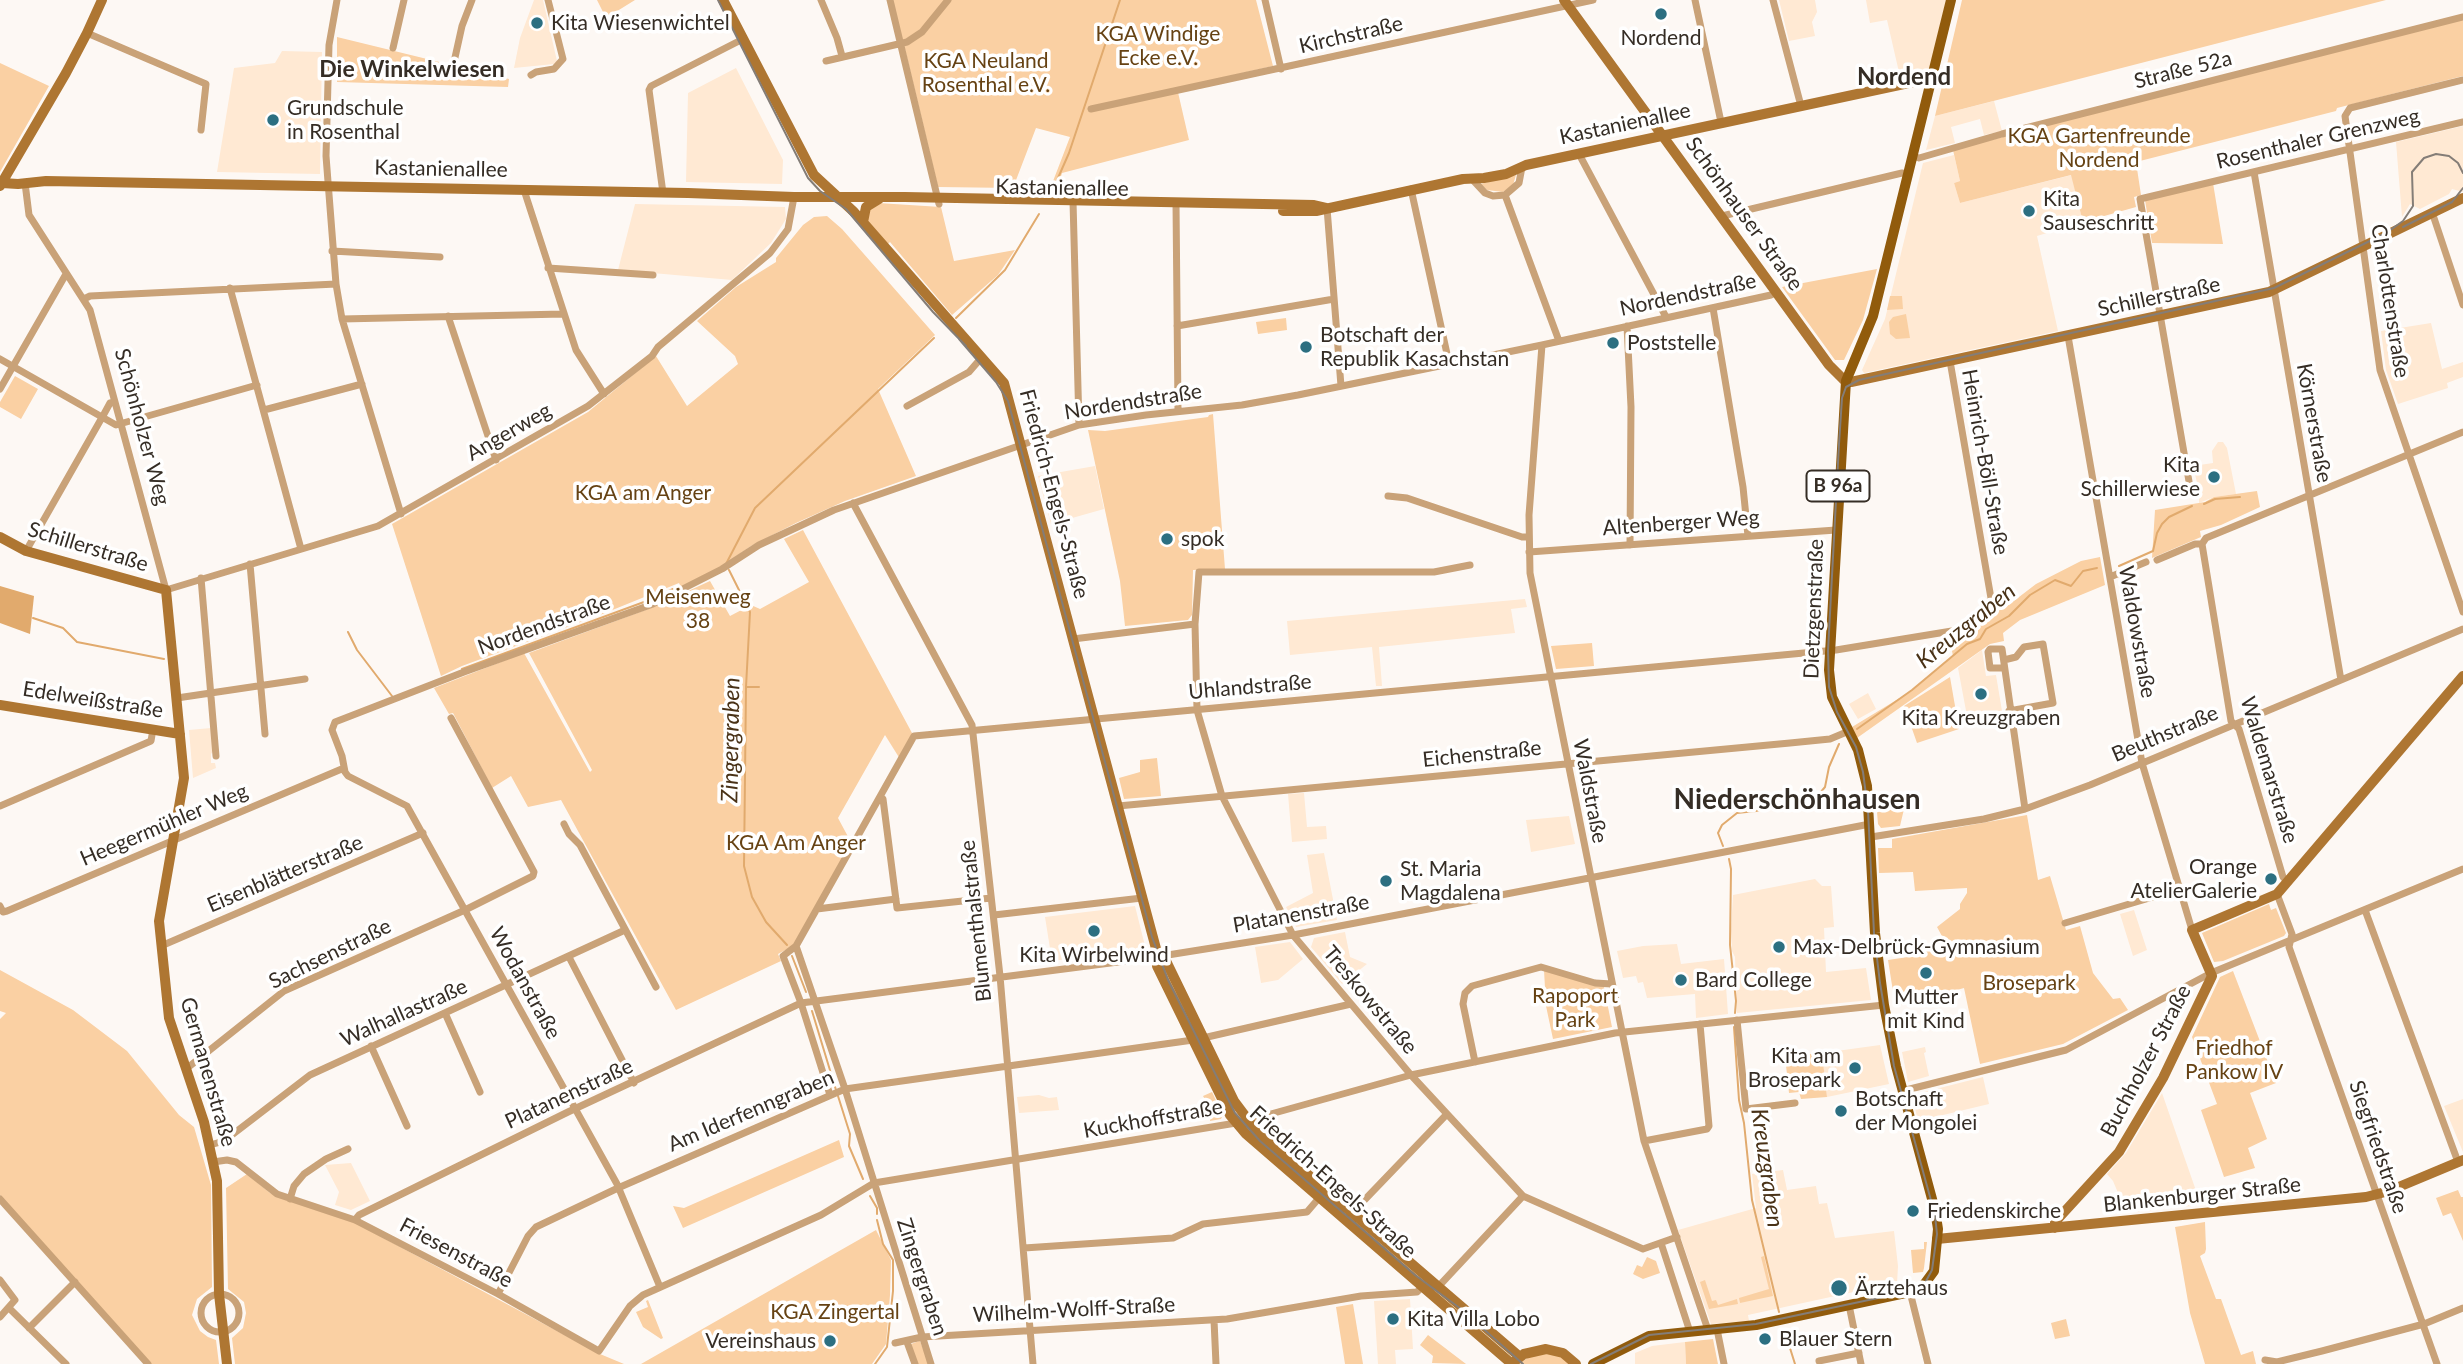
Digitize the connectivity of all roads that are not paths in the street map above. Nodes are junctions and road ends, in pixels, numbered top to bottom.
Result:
1 (102, 0) edge
2 (337, 0) edge
3 (404, 0) edge
4 (472, 0) edge
5 (548, 0) edge
6 (723, 0) edge
7 (821, 0) edge
8 (890, 0) edge
9 (948, 0) edge
10 (1265, 0) edge
11 (1593, 0) edge
12 (1695, 0) edge
13 (1773, 0) edge
14 (1951, 0) edge
15 (1566, 3) edge
16 (2463, 17) edge
17 (88, 33) junction
18 (743, 39) junction
19 (900, 43) junction
20 (393, 48) dead end
21 (842, 56) junction
22 (826, 61) dead end
23 (454, 62) dead end
24 (1281, 69) junction
25 (531, 75) dead end
26 (1932, 78) junction
27 (2463, 80) edge
28 (1801, 106) junction
29 (1091, 109) dead end
30 (1721, 122) junction
31 (2463, 122) edge
32 (201, 130) dead end
33 (1664, 135) junction
34 (2349, 151) junction
35 (1579, 154) junction
36 (1913, 156) junction
37 (1522, 167) junction
38 (2254, 172) junction
39 (1908, 174) junction
40 (1471, 178) junction
41 (1, 183) edge
42 (25, 183) junction
43 (327, 187) junction
44 (1411, 189) junction
45 (523, 190) junction
46 (663, 193) junction
47 (1505, 195) junction
48 (794, 197) junction
49 (838, 198) junction
50 (2463, 198) edge
51 (879, 199) junction
52 (939, 201) junction
53 (1073, 204) junction
54 (1176, 206) junction
55 (1327, 208) junction
56 (2432, 212) junction
57 (1722, 216) junction
58 (863, 222) junction
59 (2362, 247) junction
60 (332, 251) junction
61 (440, 257) dead end
62 (548, 268) junction
63 (66, 274) junction
64 (653, 275) dead end
65 (336, 284) junction
66 (230, 288) junction
67 (2274, 290) junction
68 (1776, 292) junction
69 (84, 299) junction
70 (1334, 299) junction
71 (2463, 305) edge
72 (1713, 308) junction
73 (563, 314) junction
74 (448, 316) junction
75 (2159, 316) junction
76 (1667, 317) junction
77 (342, 319) junction
78 (1177, 326) junction
79 (1626, 326) junction
80 (2068, 336) junction
81 (1559, 341) junction
82 (1542, 345) junction
83 (982, 357) junction
84 (0, 359) edge
85 (1950, 361) junction
86 (1449, 363) junction
87 (13, 367) junction
88 (1846, 381) junction
89 (362, 384) junction
90 (257, 385) junction
91 (1341, 386) junction
92 (0, 389) edge
93 (604, 394) junction
94 (115, 402) junction
95 (907, 406) dead end
96 (264, 410) junction
97 (1178, 411) junction
98 (102, 417) junction
99 (121, 423) junction
100 (1079, 425) junction
101 (2463, 432) edge
102 (1020, 444) junction
103 (2408, 454) junction
104 (496, 460) junction
105 (2191, 493) dead end
106 (2309, 495) junction
107 (1388, 496) dead end
108 (853, 503) junction
109 (401, 514) junction
110 (1836, 530) junction
111 (1748, 536) junction
112 (0, 537) edge
113 (1528, 537) junction
114 (2202, 544) junction
115 (1630, 545) junction
116 (301, 550) junction
117 (26, 551) junction
118 (1529, 552) junction
119 (2157, 560) dead end
120 (2146, 562) dead end
121 (250, 564) junction
122 (1470, 565) dead end
123 (2110, 577) junction
124 (201, 578) junction
125 (166, 590) junction
126 (2463, 612) edge
127 (1195, 624) junction
128 (2463, 629) edge
129 (1073, 639) junction
130 (1830, 651) junction
131 (2463, 676) edge
132 (1549, 677) junction
133 (305, 680) dead end
134 (2341, 680) junction
135 (261, 686) junction
136 (211, 693) junction
137 (177, 698) junction
138 (0, 705) edge
139 (1197, 710) junction
140 (2009, 711) junction
141 (451, 718) dead end
142 (1095, 719) junction
143 (2234, 724) junction
144 (153, 729) junction
145 (972, 731) junction
146 (1849, 731) junction
147 (180, 734) junction
148 (265, 734) dead end
149 (216, 756) dead end
150 (1567, 763) junction
151 (2142, 763) junction
152 (344, 768) junction
153 (184, 778) joint
154 (1222, 796) junction
155 (880, 797) junction
156 (0, 806) edge
157 (1118, 806) junction
158 (2025, 809) junction
159 (564, 824) dead end
160 (1870, 824) junction
161 (422, 833) junction
162 (1871, 837) junction
163 (173, 841) junction
164 (2463, 869) edge
165 (1590, 879) junction
166 (2287, 881) junction
167 (2180, 889) junction
168 (2277, 894) junction
169 (991, 898) junction
170 (1142, 898) junction
171 (896, 900) junction
172 (0, 906) edge
173 (817, 909) junction
174 (465, 910) junction
175 (2365, 910) junction
176 (994, 915) junction
177 (2065, 923) dead end
178 (625, 930) junction
179 (2192, 930) junction
180 (1293, 935) junction
181 (2291, 940) junction
182 (161, 946) junction
183 (795, 947) junction
184 (1158, 956) junction
185 (569, 957) junction
186 (2211, 973) junction
187 (1000, 976) junction
188 (1612, 984) junction
189 (506, 986) junction
190 (656, 987) dead end
191 (816, 1000) junction
192 (801, 1003) junction
193 (1351, 1004) junction
194 (1884, 1005) junction
195 (445, 1013) junction
196 (1737, 1020) junction
197 (1700, 1024) junction
198 (1622, 1032) junction
199 (1198, 1039) junction
200 (371, 1046) junction
201 (1475, 1062) junction
202 (1009, 1067) junction
203 (186, 1069) junction
204 (1411, 1075) junction
205 (634, 1083) junction
206 (1902, 1091) junction
207 (480, 1092) dead end
208 (837, 1092) junction
209 (1795, 1102) dead end
210 (574, 1110) junction
211 (1447, 1114) junction
212 (1242, 1122) junction
213 (407, 1126) dead end
214 (1644, 1141) junction
215 (210, 1145) junction
216 (348, 1149) dead end
217 (1017, 1160) junction
218 (2461, 1161) edge
219 (213, 1162) junction
220 (874, 1183) junction
221 (618, 1188) junction
222 (1523, 1196) junction
223 (2377, 1196) junction
224 (1320, 1198) junction
225 (0, 1199) edge
226 (290, 1199) junction
227 (1352, 1213) junction
228 (355, 1220) junction
229 (2055, 1228) junction
230 (1677, 1237) junction
231 (1937, 1239) junction
232 (1661, 1243) junction
233 (1024, 1248) junction
234 (0, 1280) edge
235 (75, 1282) junction
236 (660, 1287) junction
237 (1422, 1287) junction
238 (1438, 1287) junction
239 (1908, 1292) junction
240 (219, 1294) junction
241 (498, 1294) junction
242 (1849, 1305) junction
243 (9, 1308) junction
244 (2463, 1308) edge
245 (0, 1317) edge
246 (1214, 1320) junction
247 (2424, 1324) junction
248 (29, 1328) junction
249 (1031, 1330) junction
250 (1712, 1330) junction
251 (222, 1332) junction
252 (1690, 1332) junction
253 (922, 1337) junction
254 (907, 1342) junction
255 (895, 1343) dead end
256 (599, 1351) joint
257 (1859, 1353) junction
258 (2265, 1360) dead end
259 (1515, 1362) edge
260 (1821, 1362) edge
261 (66, 1364) edge
262 (148, 1364) edge
263 (227, 1364) edge
264 (915, 1364) edge
265 (931, 1364) edge
266 (1033, 1364) edge
267 (1216, 1364) edge
268 (1576, 1364) edge
269 (1593, 1364) edge
270 (1724, 1364) edge
271 (1861, 1364) edge
272 (1928, 1364) edge
273 (2437, 1364) edge

1 - 17 street
2 - 43 street
3 - 20 street
4 - 23 street
5 - 25 street
6 - 18 street, Friedrich-Engels-Straße
7 - 21 street
8 - 19 street
9 - 19 street
10 - 24 street
11 - 15 street, Kirchstraße
12 - 30 street
13 - 28 street
14 - 26 main road, Dietzgenstraße / B 96a
15 - 24 street, Kirchstraße
15 - 33 street, Schönhauser Straße
16 - 36 street, Straße 52a
17 - 32 street
17 - 41 street
18 - 46 street
18 - 49 street, Friedrich-Engels-Straße
19 - 21 street
19 - 52 street
21 - 22 street
24 - 29 street, Kirchstraße
26 - 28 street, Kastanienallee
26 - 36 main road, Dietzgenstraße / B 96a
27 - 34 street, Charlottenstraße
28 - 30 street, Kastanienallee
30 - 33 street, Kastanienallee
31 - 34 street, Rosenthaler Grenzweg
33 - 35 street, Kastanienallee
33 - 57 street, Schönhauser Straße
34 - 38 street, Rosenthaler Grenzweg
34 - 59 street, Charlottenstraße
35 - 37 street, Kastanienallee
35 - 76 street
36 - 39 main road, Dietzgenstraße / B 96a
37 - 40 street, Kastanienallee
37 - 47 street
38 - 67 street, Körnerstraße
38 - 75 street, Rosenthaler Grenzweg
39 - 57 street
39 - 88 main road, Dietzgenstraße / B 96a
40 - 44 street, Kastanienallee
40 - 47 street
41 - 42 street, Kastanienallee
42 - 43 street, Kastanienallee
42 - 63 street, Schönholzer Weg
43 - 45 street, Kastanienallee
43 - 60 street
44 - 55 street, Kastanienallee
44 - 86 street
45 - 46 street, Kastanienallee
45 - 62 street
46 - 48 street, Kastanienallee
47 - 81 street
48 - 49 street, Kastanienallee
48 - 93 street, Angerweg
49 - 51 street, Kastanienallee
49 - 58 street, Friedrich-Engels-Straße
50 - 56 street, Schillerstraße
51 - 52 street, Kastanienallee
51 - 58 street
52 - 53 street, Kastanienallee
53 - 54 street, Kastanienallee
53 - 100 street
54 - 55 street, Kastanienallee
54 - 78 street
55 - 70 street
56 - 59 street, Schillerstraße
56 - 71 street
57 - 68 street, Schönhauser Straße
58 - 83 street, Friedrich-Engels-Straße
59 - 67 street, Schillerstraße
59 - 103 street, Charlottenstraße
60 - 61 street
60 - 65 street
62 - 64 street
62 - 73 street
63 - 69 street, Schönholzer Weg
63 - 87 street
65 - 66 street
65 - 77 street
66 - 69 street
66 - 90 street
67 - 75 street, Schillerstraße
67 - 106 street, Körnerstraße
68 - 72 street, Nordendstraße
68 - 88 street, Schönhauser Straße
69 - 94 street, Schönholzer Weg
70 - 78 street
70 - 91 street
72 - 76 street, Nordendstraße
72 - 111 street
73 - 74 street
73 - 93 street
74 - 77 street
74 - 104 street
75 - 80 street, Schillerstraße
75 - 105 street
76 - 79 street, Nordendstraße
77 - 89 street
78 - 97 street
79 - 81 street, Nordendstraße
79 - 115 street
80 - 85 street, Schillerstraße
80 - 123 street, Waldowstraße
81 - 82 street, Nordendstraße
82 - 86 street, Nordendstraße
82 - 113 street, Waldstraße
83 - 95 street
83 - 102 street, Friedrich-Engels-Straße
84 - 87 street
85 - 88 street, Schillerstraße
85 - 130 street, Heinrich-Böll-Straße
86 - 91 street, Nordendstraße
87 - 92 street
87 - 98 street
88 - 110 main road, Dietzgenstraße / B 96a
89 - 96 street
89 - 109 street
90 - 96 street
90 - 99 street
91 - 97 street, Nordendstraße
93 - 104 street, Angerweg
94 - 98 street
94 - 99 street, Schönholzer Weg
96 - 116 street
97 - 100 street, Nordendstraße
98 - 99 street
98 - 117 street
99 - 125 street, Schönholzer Weg
100 - 102 street, Nordendstraße
101 - 103 street
102 - 108 street, Nordendstraße
102 - 129 street, Friedrich-Engels-Straße
103 - 106 street
103 - 126 street, Charlottenstraße
104 - 109 street, Angerweg
106 - 114 street
106 - 134 street, Körnerstraße
107 - 113 street
108 - 145 street, Blumenthalstraße
108 - 152 street, Nordendstraße
109 - 116 street, Angerweg
110 - 111 street, Altenberger Weg
110 - 130 main road, Dietzgenstraße / B 96a
111 - 115 street, Altenberger Weg
112 - 117 street, Schillerstraße
113 - 118 street, Waldstraße
114 - 119 street
114 - 143 street, Waldemarstraße
115 - 118 street, Altenberger Weg
116 - 121 street, Angerweg
117 - 125 street, Schillerstraße
118 - 132 street, Waldstraße
120 - 123 street
121 - 124 street, Angerweg
121 - 135 street
122 - 127 street, Treskowstraße
123 - 151 street, Waldowstraße
124 - 125 street, Angerweg
124 - 136 street
125 - 137 street, Schönholzer Weg
127 - 129 street
127 - 139 street, Treskowstraße
128 - 134 street, Beuthstraße
129 - 142 street, Friedrich-Engels-Straße
130 - 132 street, Uhlandstraße
130 - 146 main road, Dietzgenstraße / B 96a
131 - 166 street
132 - 139 street, Uhlandstraße
132 - 150 street, Waldstraße
133 - 135 street
134 - 143 street, Beuthstraße
135 - 136 street
135 - 148 street
136 - 137 street
136 - 149 street
137 - 147 street, Schönholzer Weg
138 - 144 street, Edelweißstraße
139 - 142 street, Uhlandstraße
139 - 154 street, Treskowstraße
140 - 140 street
140 - 158 street
141 - 174 street, Sachsenstraße
142 - 145 street, Uhlandstraße
142 - 157 street, Friedrich-Engels-Straße
143 - 151 street, Beuthstraße
143 - 166 street, Waldemarstraße
144 - 147 street, Edelweißstraße
144 - 156 street
145 - 155 street, Uhlandstraße
145 - 169 street, Blumenthalstraße
146 - 150 street, Eichenstraße
146 - 160 main road, Dietzgenstraße / B 96a
147 - 153 street, Schönholzer Weg
150 - 154 street, Eichenstraße
150 - 165 street, Waldstraße
151 - 158 street, Beuthstraße
151 - 167 street, Waldowstraße
152 - 161 street, Wodanstraße
152 - 163 street, Heegermühler Weg
153 - 163 street, Germanenstraße
154 - 157 street, Eichenstraße
154 - 180 street, Treskowstraße
155 - 171 street
155 - 173 street, Uhlandstraße
157 - 170 street, Friedrich-Engels-Straße
158 - 162 street, Beuthstraße
159 - 178 street
160 - 162 main road, Dietzgenstraße / B 96a
160 - 165 street, Platanenstraße
161 - 174 street, Wodanstraße
161 - 182 street, Eisenblätterstraße
162 - 194 main road, Dietzgenstraße / B 96a
163 - 172 street, Heegermühler Weg
163 - 182 street, Germanenstraße
164 - 175 street
165 - 180 street, Platanenstraße
165 - 188 street, Waldstraße
166 - 168 street
167 - 177 street
167 - 179 street, Waldowstraße
168 - 179 street
168 - 181 street, Siegfriedstraße
169 - 171 street
169 - 176 street, Blumenthalstraße
170 - 176 street
170 - 184 street, Friedrich-Engels-Straße
171 - 173 street
173 - 183 street, Uhlandstraße
174 - 189 street, Wodanstraße
174 - 203 street, Sachsenstraße
175 - 181 street
175 - 218 street
176 - 187 street, Blumenthalstraße
178 - 185 street, Walhallastraße
178 - 190 street
179 - 186 street
180 - 184 street, Platanenstraße
180 - 193 street, Treskowstraße
181 - 186 street
181 - 223 street, Siegfriedstraße
182 - 203 street, Germanenstraße
183 - 191 street, Zingergraben
183 - 192 street, Zingergraben
184 - 187 street, Platanenstraße
184 - 199 street, Friedrich-Engels-Straße
185 - 189 street, Walhallastraße
185 - 205 street
186 - 206 street
186 - 229 street, Buchholzer Straße
187 - 191 street, Platanenstraße
187 - 202 street, Blumenthalstraße
188 - 198 street, Waldstraße
188 - 201 street
189 - 195 street, Walhallastraße
189 - 210 street, Wodanstraße
191 - 192 street
191 - 208 street, Zingergraben
192 - 205 street, Platanenstraße
192 - 208 street, Zingergraben
193 - 199 street, Am Iderfenngraben
193 - 204 street, Treskowstraße
194 - 196 street, Kuckhoffstraße
194 - 206 main road, Dietzgenstraße / B 96a
195 - 200 street, Walhallastraße
195 - 207 street
196 - 197 street, Kuckhoffstraße
196 - 209 street
197 - 198 street, Kuckhoffstraße
197 - 214 street
198 - 201 street, Kuckhoffstraße
198 - 214 street, Waldstraße
199 - 202 street, Am Iderfenngraben
199 - 212 street, Friedrich-Engels-Straße
200 - 213 street
200 - 215 street, Walhallastraße
201 - 204 street, Kuckhoffstraße
202 - 208 street, Am Iderfenngraben
202 - 217 street, Blumenthalstraße
203 - 215 street, Germanenstraße
204 - 211 street, Treskowstraße
204 - 212 street, Kuckhoffstraße
205 - 210 street, Platanenstraße
206 - 231 main road, Dietzgenstraße / B 96a
208 - 220 street, Zingergraben
208 - 221 street, Am Iderfenngraben
210 - 221 street, Wodanstraße
210 - 228 street, Platanenstraße
211 - 222 street, Treskowstraße
211 - 227 street
212 - 217 street, Kuckhoffstraße
212 - 224 street, Friedrich-Engels-Straße
212 - 227 street, Friedrich-Engels-Straße
214 - 230 street, Waldstraße
215 - 219 street, Germanenstraße
216 - 226 street
217 - 220 street, Kuckhoffstraße
217 - 233 street, Blumenthalstraße
218 - 223 street, Blankenburger Straße
219 - 226 street, Friesenstraße
219 - 240 street, Germanenstraße
220 - 236 street, Kuckhoffstraße
220 - 253 street, Zingergraben
221 - 236 street, Wodanstraße
221 - 241 street, Am Iderfenngraben
222 - 232 street, Treskowstraße
222 - 238 street
223 - 229 street, Blankenburger Straße
223 - 247 street, Siegfriedstraße
224 - 233 street
224 - 237 street, Friedrich-Engels-Straße
225 - 235 street
226 - 228 street, Friesenstraße
227 - 238 street, Friedrich-Engels-Straße
228 - 241 street, Friesenstraße
229 - 231 street, Blankenburger Straße
230 - 232 street
230 - 250 street, Waldstraße
231 - 239 main road, Dietzgenstraße / B 96a
232 - 252 street
233 - 249 street, Blumenthalstraße
234 - 243 street
235 - 248 street
235 - 262 street
236 - 256 street, Kuckhoffstraße
237 - 238 street, Wilhelm-Wolff-Straße
237 - 246 street, Wilhelm-Wolff-Straße
237 - 259 street, Friedrich-Engels-Straße
238 - 259 street, Friedrich-Engels-Straße
239 - 242 main road
239 - 272 street
240 - 251 street, Germanenstraße
240 - 251 street
240 - 251 street
241 - 256 street, Friesenstraße
242 - 250 main road
242 - 257 street
243 - 245 street
243 - 248 street
244 - 247 street
246 - 249 street, Wilhelm-Wolff-Straße
246 - 267 street
247 - 258 street
247 - 273 street, Siegfriedstraße
248 - 261 street
249 - 253 street, Wilhelm-Wolff-Straße
249 - 266 street, Blumenthalstraße
250 - 252 main road
250 - 270 street, Waldstraße
251 - 263 street, Germanenstraße
252 - 269 main road
253 - 254 street, Wilhelm-Wolff-Straße
253 - 265 street, Zingergraben
254 - 255 street, Wilhelm-Wolff-Straße
254 - 264 street, Zingergraben
257 - 260 street
257 - 271 street
259 - 268 street

